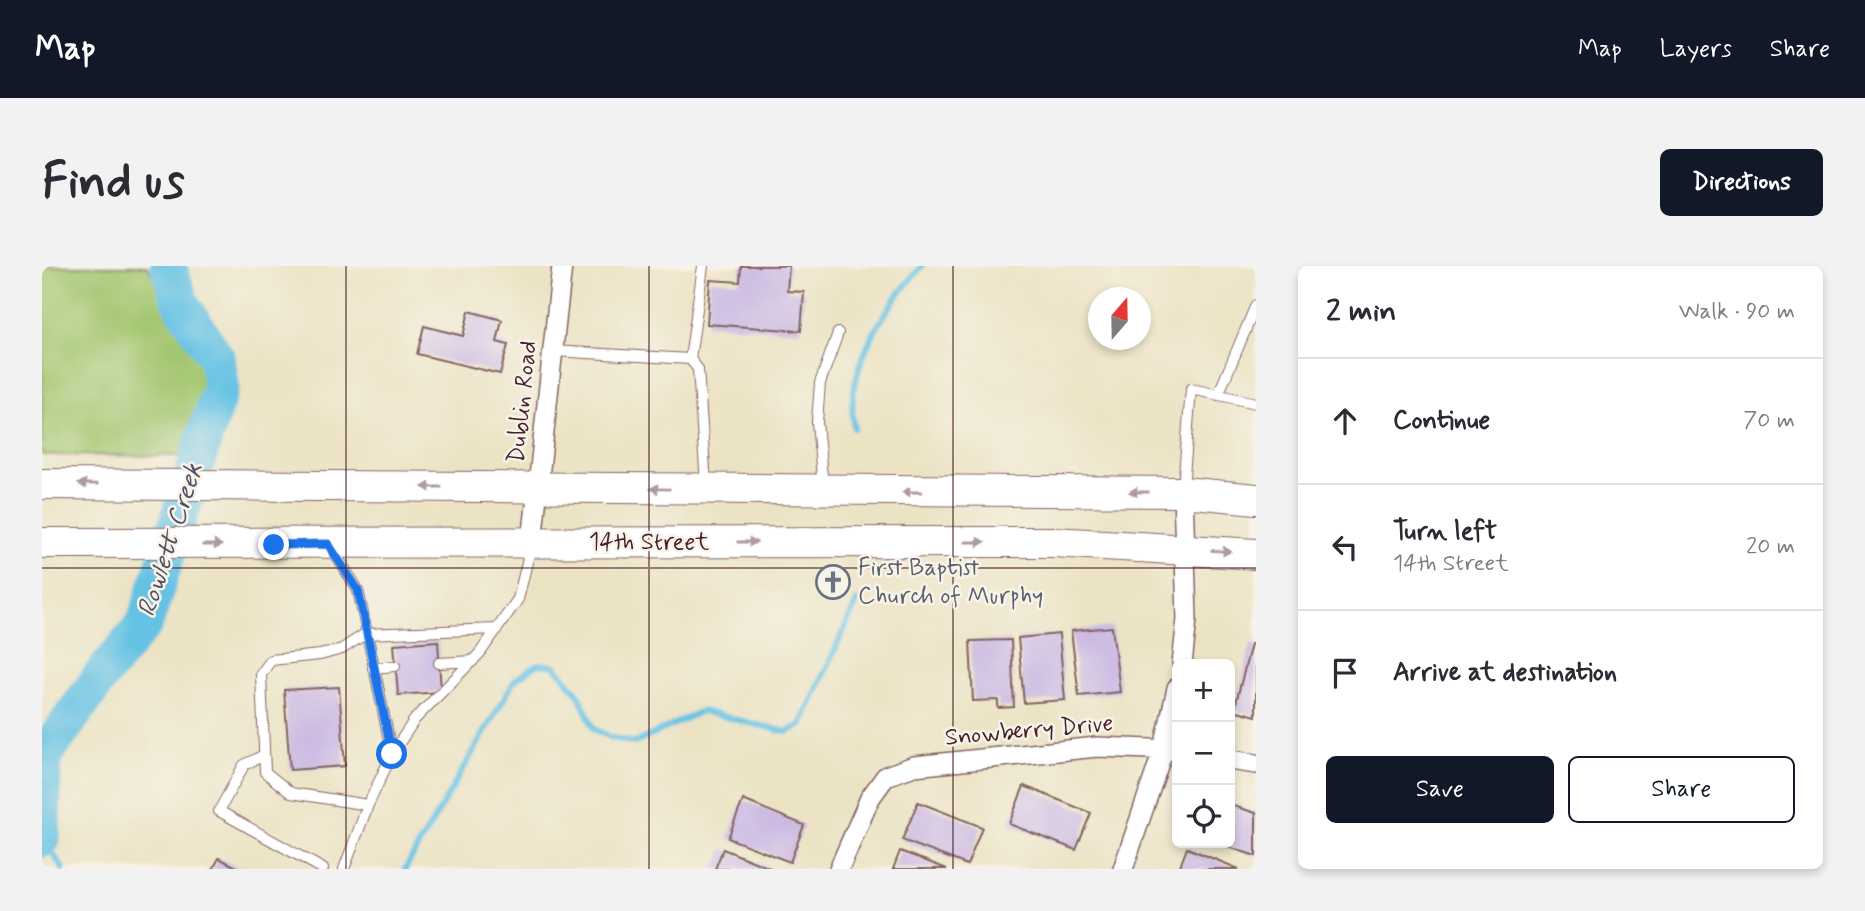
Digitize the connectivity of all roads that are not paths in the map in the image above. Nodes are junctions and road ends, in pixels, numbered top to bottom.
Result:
1 (562, 266) edge
2 (703, 266) edge
3 (1256, 305) edge
4 (838, 333) dead end
5 (553, 351) junction
6 (690, 359) junction
7 (1219, 395) junction
8 (1256, 403) edge
9 (42, 484) edge
10 (539, 487) junction
11 (706, 490) junction
12 (823, 492) junction
13 (1183, 492) junction
14 (1256, 499) edge
15 (532, 542) junction
16 (42, 543) edge
17 (328, 544) junction
18 (1185, 549) junction
19 (1256, 554) edge
20 (496, 629) junction
21 (365, 634) junction
22 (1183, 659) edge
23 (472, 661) junction
24 (439, 663) dead end
25 (395, 666) dead end
26 (373, 668) junction
27 (1174, 722) edge
28 (1171, 749) edge
29 (392, 754) junction
30 (264, 755) junction
31 (1235, 761) edge
32 (1256, 764) edge
33 (368, 805) junction
34 (323, 869) edge
35 (344, 869) edge
36 (839, 869) edge
37 (1123, 869) edge

1 - 5 street, Dublin Road
2 - 6 lane
3 - 7 lane
4 - 12 lane
5 - 6 lane
5 - 10 street, Dublin Road
6 - 11 lane
7 - 8 lane
7 - 13 lane
10 -> 9 main road
11 -> 10 main road
10 - 15 street, Dublin Road
11 - 12 main road
13 -> 12 main road
13 - 14 main road
13 - 18 street
15 - 17 main road, 14th Street
15 -> 18 main road, 14th Street
15 - 20 lane
16 -> 17 main road, 14th Street
17 - 21 lane
18 -> 19 main road, 14th Street
18 - 22 street
20 - 21 lane
20 - 23 lane
21 - 26 lane
21 - 30 lane
23 - 24 lane
23 - 29 lane
25 - 26 lane
26 - 29 lane
27 - 28 street
28 - 36 street, Snowberry Drive
28 - 37 street
29 - 33 lane
30 - 33 lane
30 - 34 lane
31 - 32 street
33 - 35 lane

